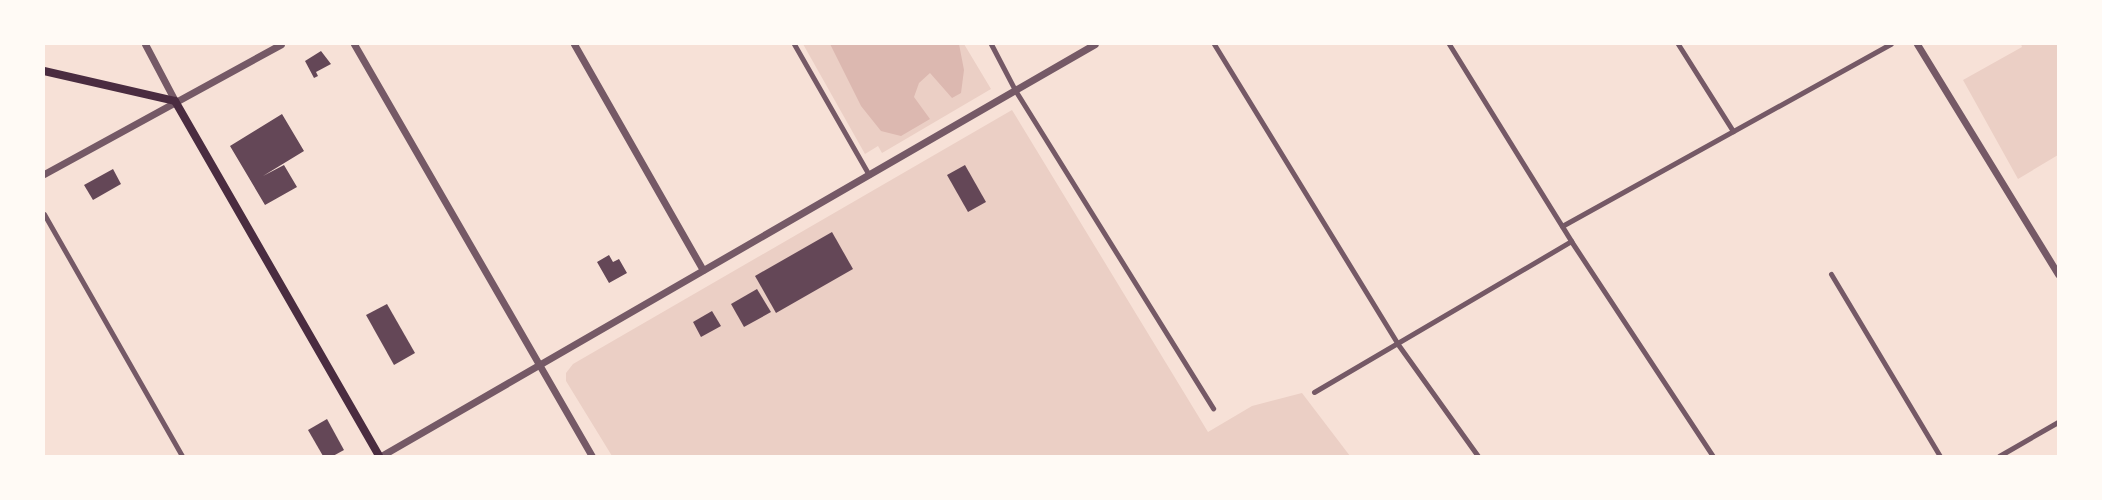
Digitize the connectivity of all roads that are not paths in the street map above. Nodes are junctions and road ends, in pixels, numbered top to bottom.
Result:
1 (145, 44) edge
2 (281, 44) edge
3 (354, 44) edge
4 (573, 44) edge
5 (794, 44) edge
6 (991, 44) edge
7 (1095, 44) edge
8 (1214, 44) edge
9 (1449, 44) edge
10 (1678, 44) edge
11 (1891, 44) edge
12 (1917, 44) edge
13 (44, 70) edge
14 (1015, 90) junction
15 (175, 102) junction
16 (1733, 131) junction
17 (44, 174) edge
18 (869, 175) junction
19 (44, 214) edge
20 (1562, 226) junction
21 (1571, 241) junction
22 (703, 270) junction
23 (1831, 274) dead end
24 (2058, 274) edge
25 (1397, 343) junction
26 (539, 365) junction
27 (1314, 392) dead end
28 (1213, 408) dead end
29 (2058, 422) edge
30 (182, 456) edge
31 (380, 456) edge
32 (592, 456) edge
33 (1478, 456) edge
34 (1713, 456) edge
35 (1940, 456) edge
36 (2000, 456) edge

1 - 15 street
2 - 15 street
3 - 26 street
4 - 22 street
5 - 18 street
6 - 14 street
7 - 14 street
8 - 25 street
9 - 20 street
10 - 16 street
11 - 16 street
12 - 24 street
13 - 15 main road
14 - 18 street
14 - 28 street
15 - 17 street
15 - 31 main road
16 - 20 street
18 - 22 street
19 - 30 street
20 - 21 street
21 - 25 street
21 - 34 street
22 - 26 street
23 - 35 street
25 - 27 street
25 - 33 street
26 - 31 street
26 - 32 street
29 - 36 street

